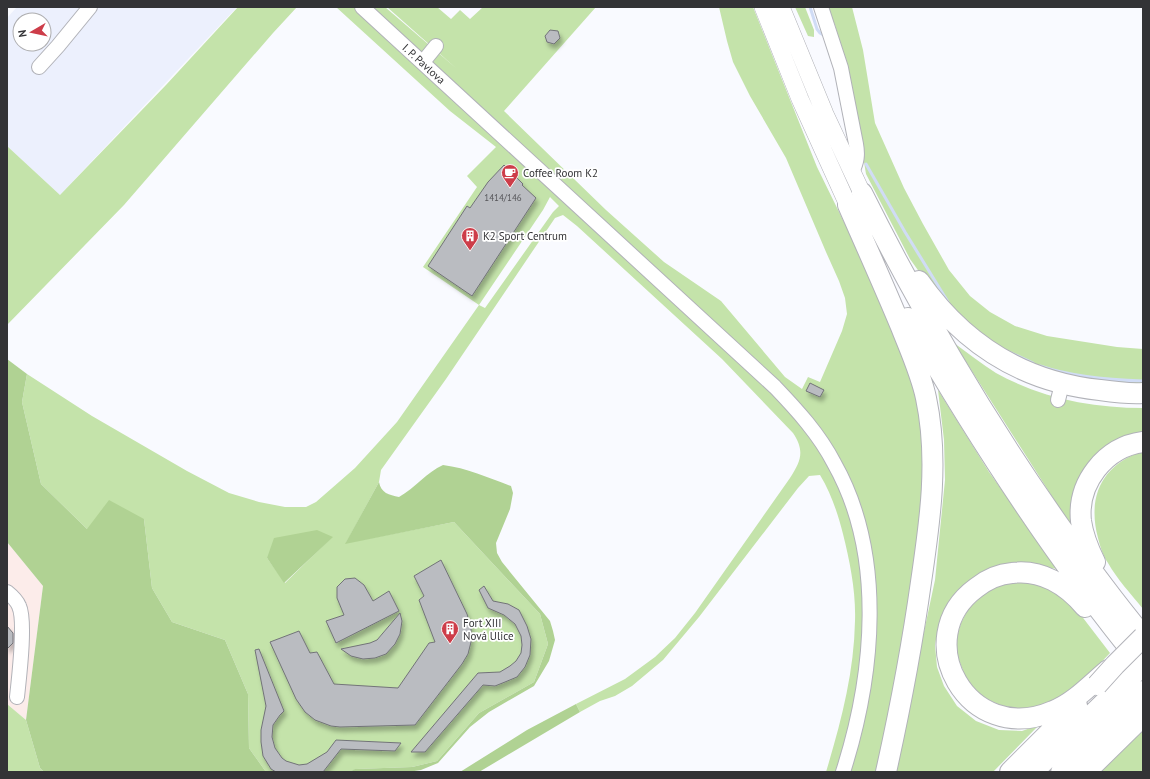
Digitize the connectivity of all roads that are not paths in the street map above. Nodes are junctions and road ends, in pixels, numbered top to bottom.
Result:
1 (90, 7) edge
2 (362, 7) edge
3 (762, 7) edge
4 (781, 7) edge
5 (821, 7) edge
6 (436, 46) dead end
7 (422, 62) junction
8 (39, 67) dead end
9 (852, 172) junction
10 (855, 199) junction
11 (1143, 393) edge
12 (1143, 442) edge
13 (7, 592) edge
14 (1140, 632) edge
15 (1142, 664) edge
16 (19, 674) junction
17 (7, 682) edge
18 (1143, 691) edge
19 (17, 697) dead end
20 (1115, 704) edge
21 (843, 772) edge
22 (886, 772) edge
23 (1010, 772) edge
24 (1033, 772) edge
25 (1061, 772) edge
26 (1086, 772) edge
27 (1100, 772) edge

1 - 8 street
2 - 7 street, I. P. Pavlova
3 - 10 main road
4 - 9 main road
5 - 9 street
6 - 7 street
7 - 21 street, I. P. Pavlova
9 - 10 main road
10 - 11 highway
10 - 14 highway
10 - 15 highway
10 - 22 highway
12 - 14 highway
13 - 16 street
14 - 20 highway, bridge
15 - 20 highway
15 - 20 highway
16 - 17 street
16 - 19 street
18 - 20 highway
20 - 23 highway
20 - 24 highway
20 - 25 highway
20 - 26 highway
20 - 27 highway

